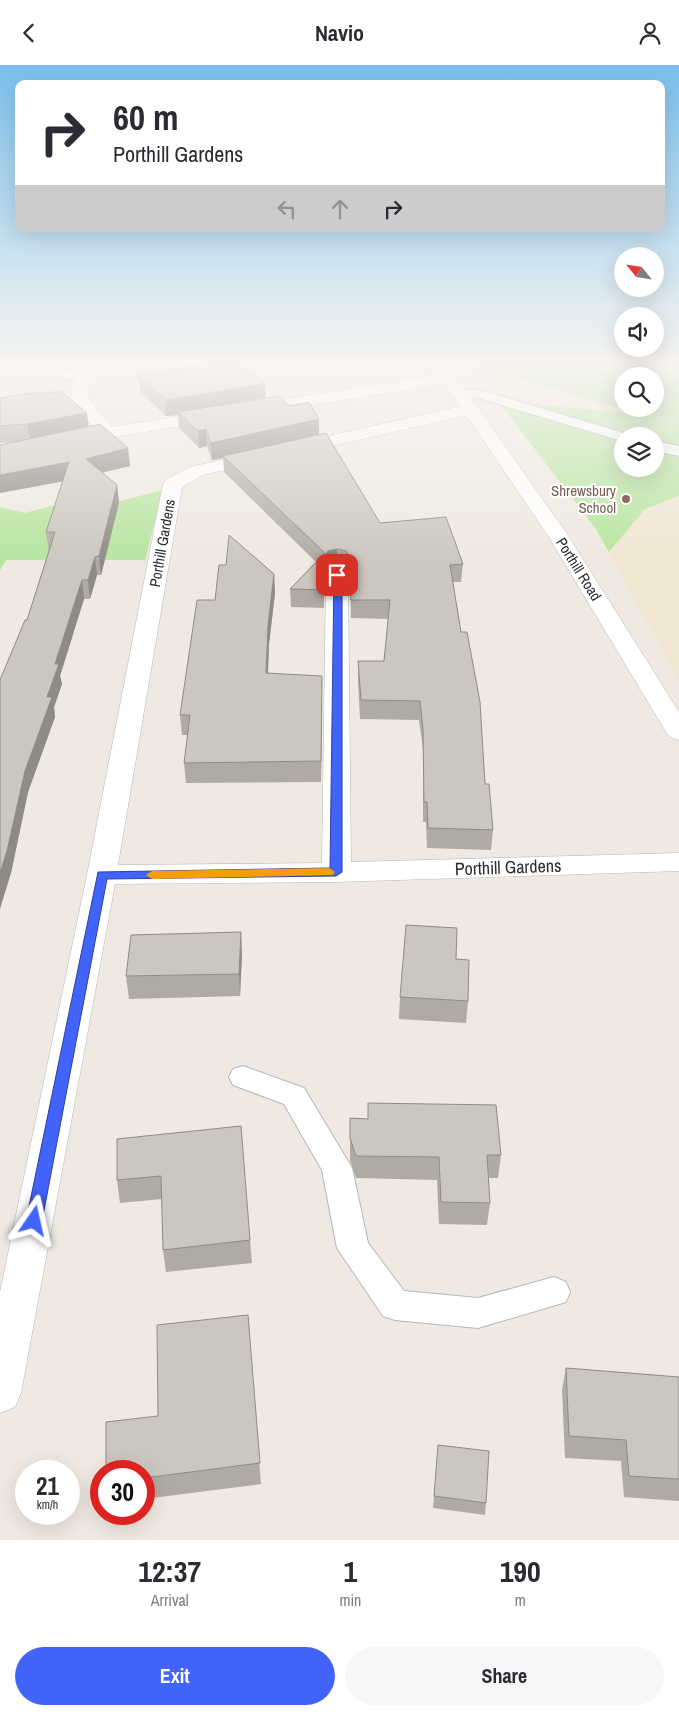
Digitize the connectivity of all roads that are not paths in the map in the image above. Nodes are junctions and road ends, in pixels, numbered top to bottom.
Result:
1 (104, 428) edge
2 (153, 428) edge
3 (343, 428) edge
4 (484, 428) edge
5 (592, 428) edge
6 (108, 433) junction
7 (614, 435) edge
8 (664, 448) edge
9 (679, 451) edge
10 (0, 455) edge
11 (337, 575) dead end
12 (679, 732) edge
13 (679, 862) edge
14 (336, 872) junction
15 (102, 875) junction
16 (243, 1077) dead end
17 (554, 1292) dead end
18 (0, 1393) edge

1 - 6 street
2 - 6 street
3 - 15 street, Porthill Gardens
4 - 12 street, Porthill Road
5 - 7 lane
6 - 10 street
8 - 9 lane
11 - 14 street
13 - 14 street, Porthill Gardens
14 - 15 street, Porthill Gardens
15 - 18 street, Porthill Gardens
16 - 17 lane

